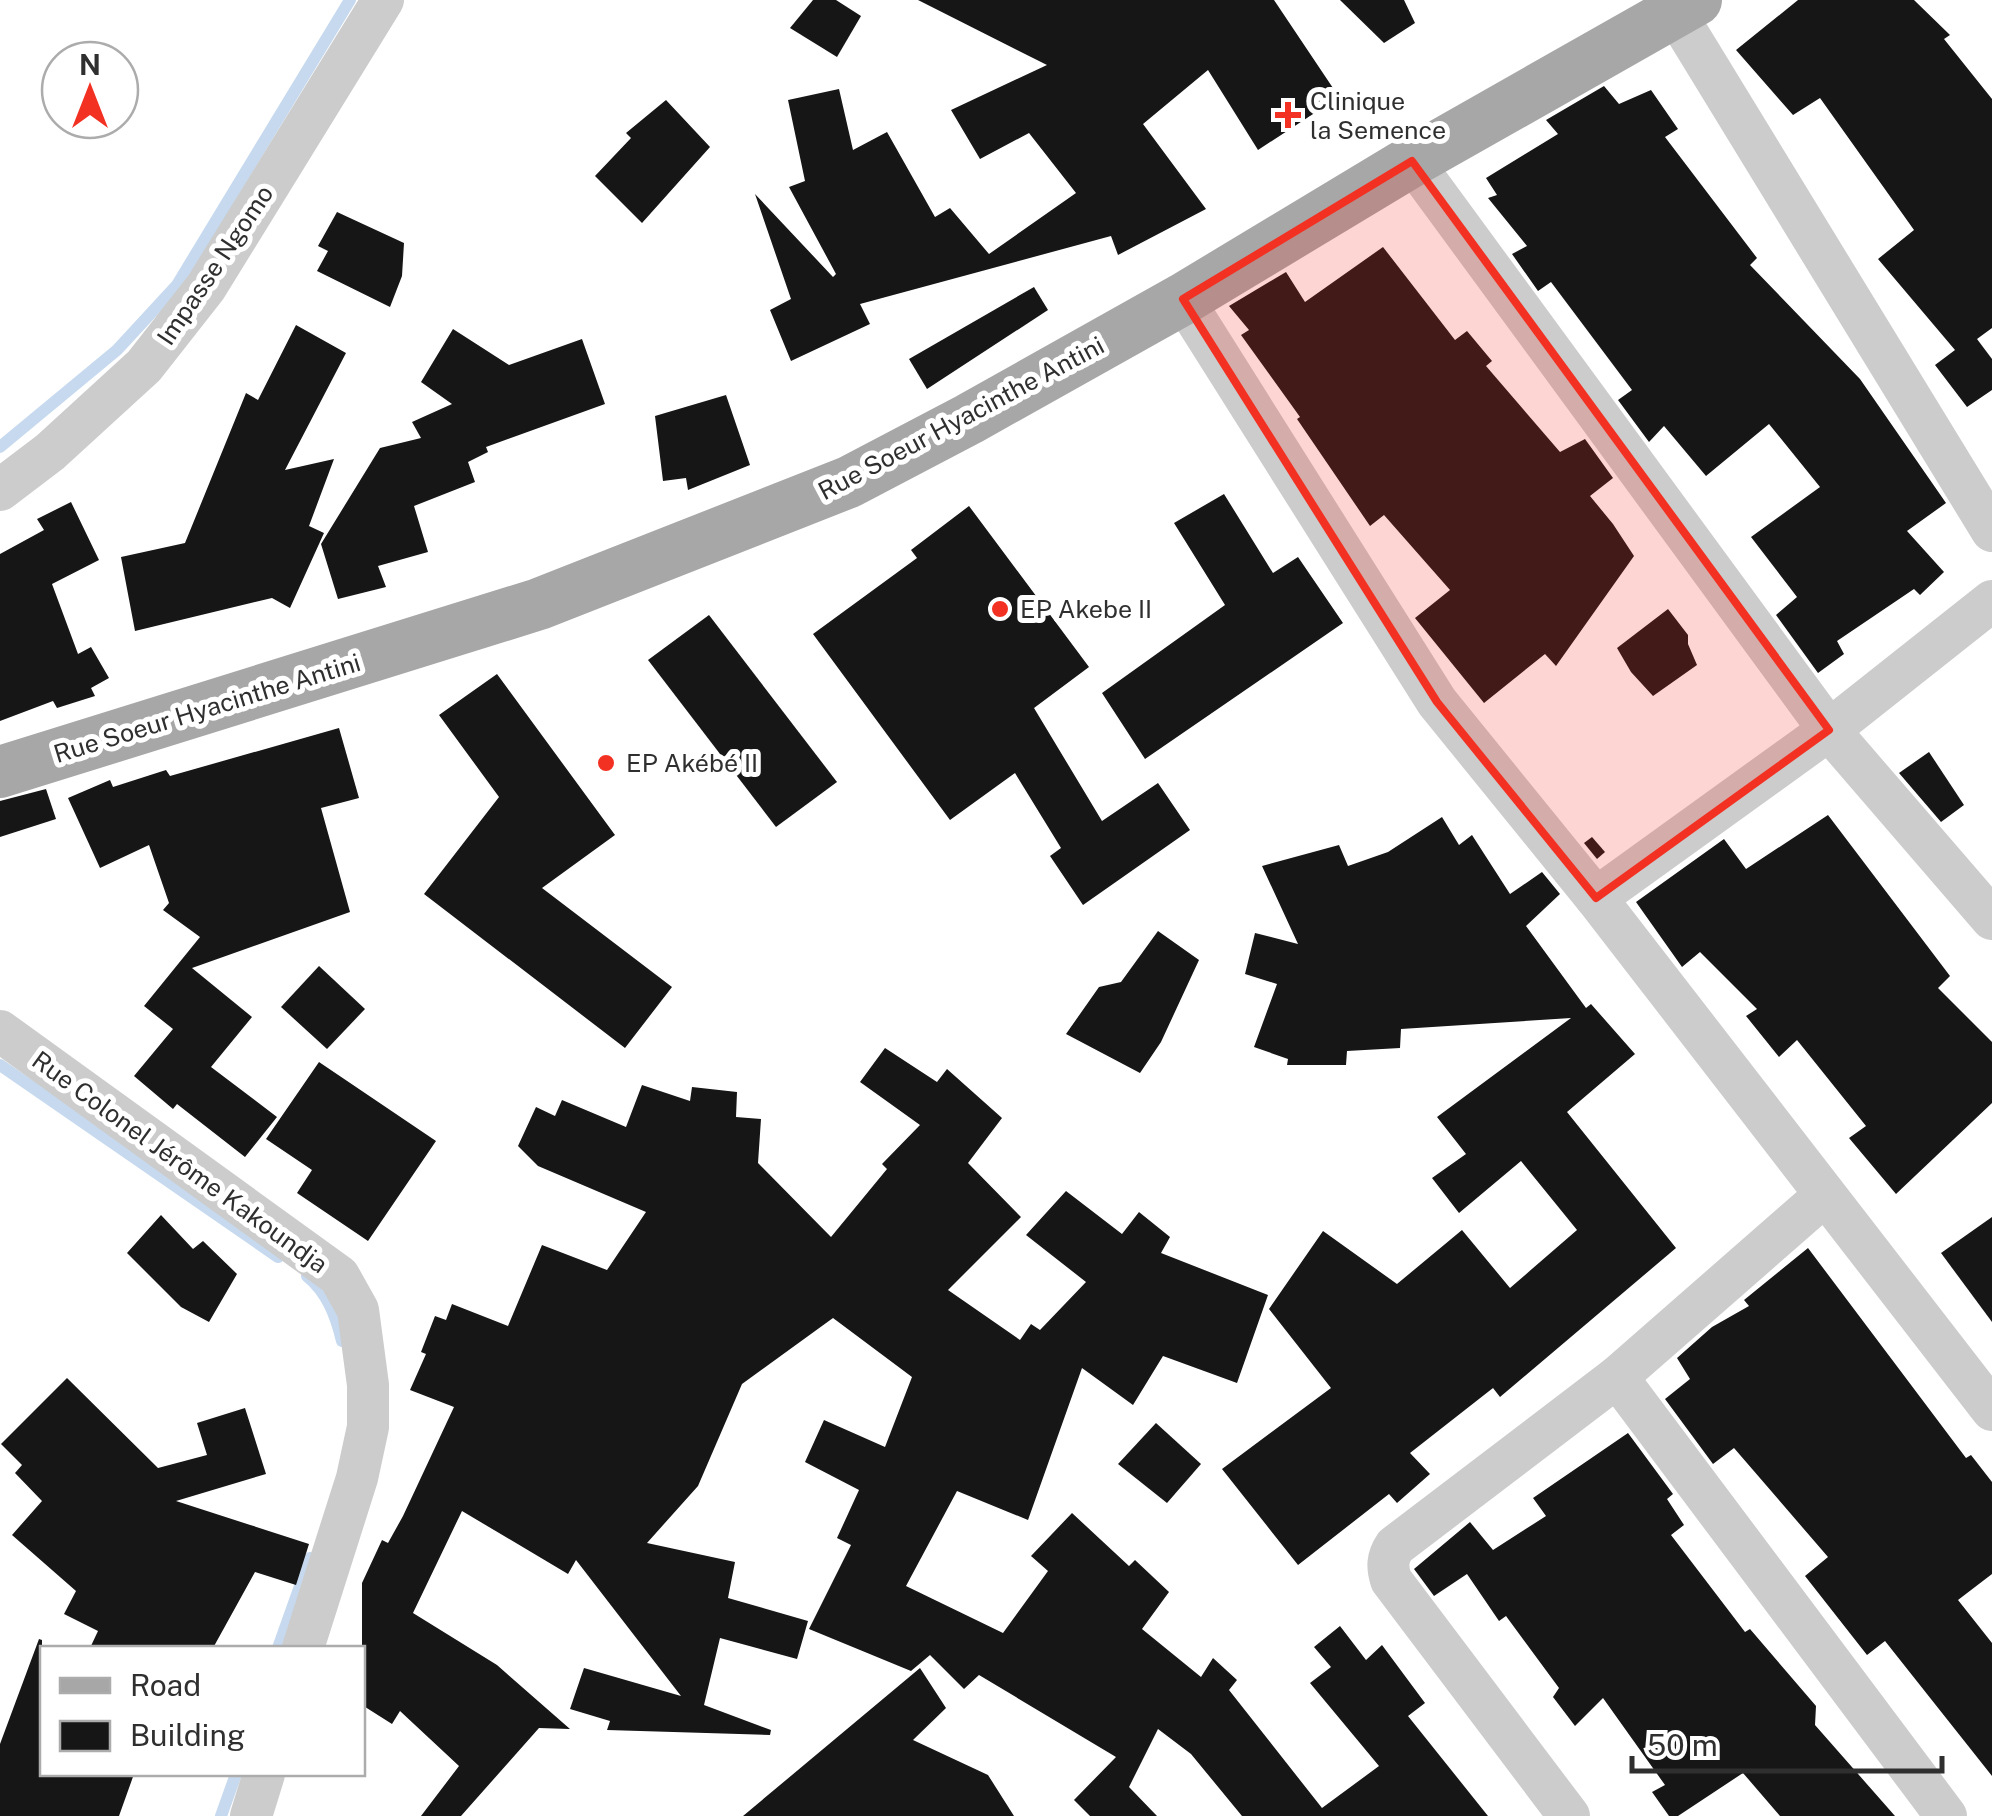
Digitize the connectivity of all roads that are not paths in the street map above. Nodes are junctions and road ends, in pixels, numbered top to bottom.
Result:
1 (383, 0) edge
2 (1685, 6) edge
3 (1412, 161) junction
4 (1183, 299) junction
5 (0, 490) edge
6 (1992, 531) edge
7 (1992, 601) edge
8 (1829, 730) junction
9 (0, 772) edge
10 (1596, 898) junction
11 (1992, 919) edge
12 (0, 1031) edge
13 (1824, 1196) junction
14 (1617, 1377) junction
15 (1992, 1410) edge
16 (304, 1646) edge
17 (263, 1776) edge
18 (251, 1816) edge
19 (1569, 1816) edge
20 (1946, 1816) edge

1 - 5 street, Impasse Ngomo
2 - 3 main road, Rue Soeur Hyacinthe Antini
2 - 6 street
3 - 4 main road, Rue Soeur Hyacinthe Antini
3 - 8 street
4 - 9 main road, Rue Soeur Hyacinthe Antini
4 - 10 street
7 - 8 street
8 - 10 street
8 - 11 street
10 - 13 street
12 - 16 street, Rue Colonel Jérôme Kakoundja
13 - 14 street
13 - 15 street
14 - 19 street
14 - 20 street
17 - 18 street

